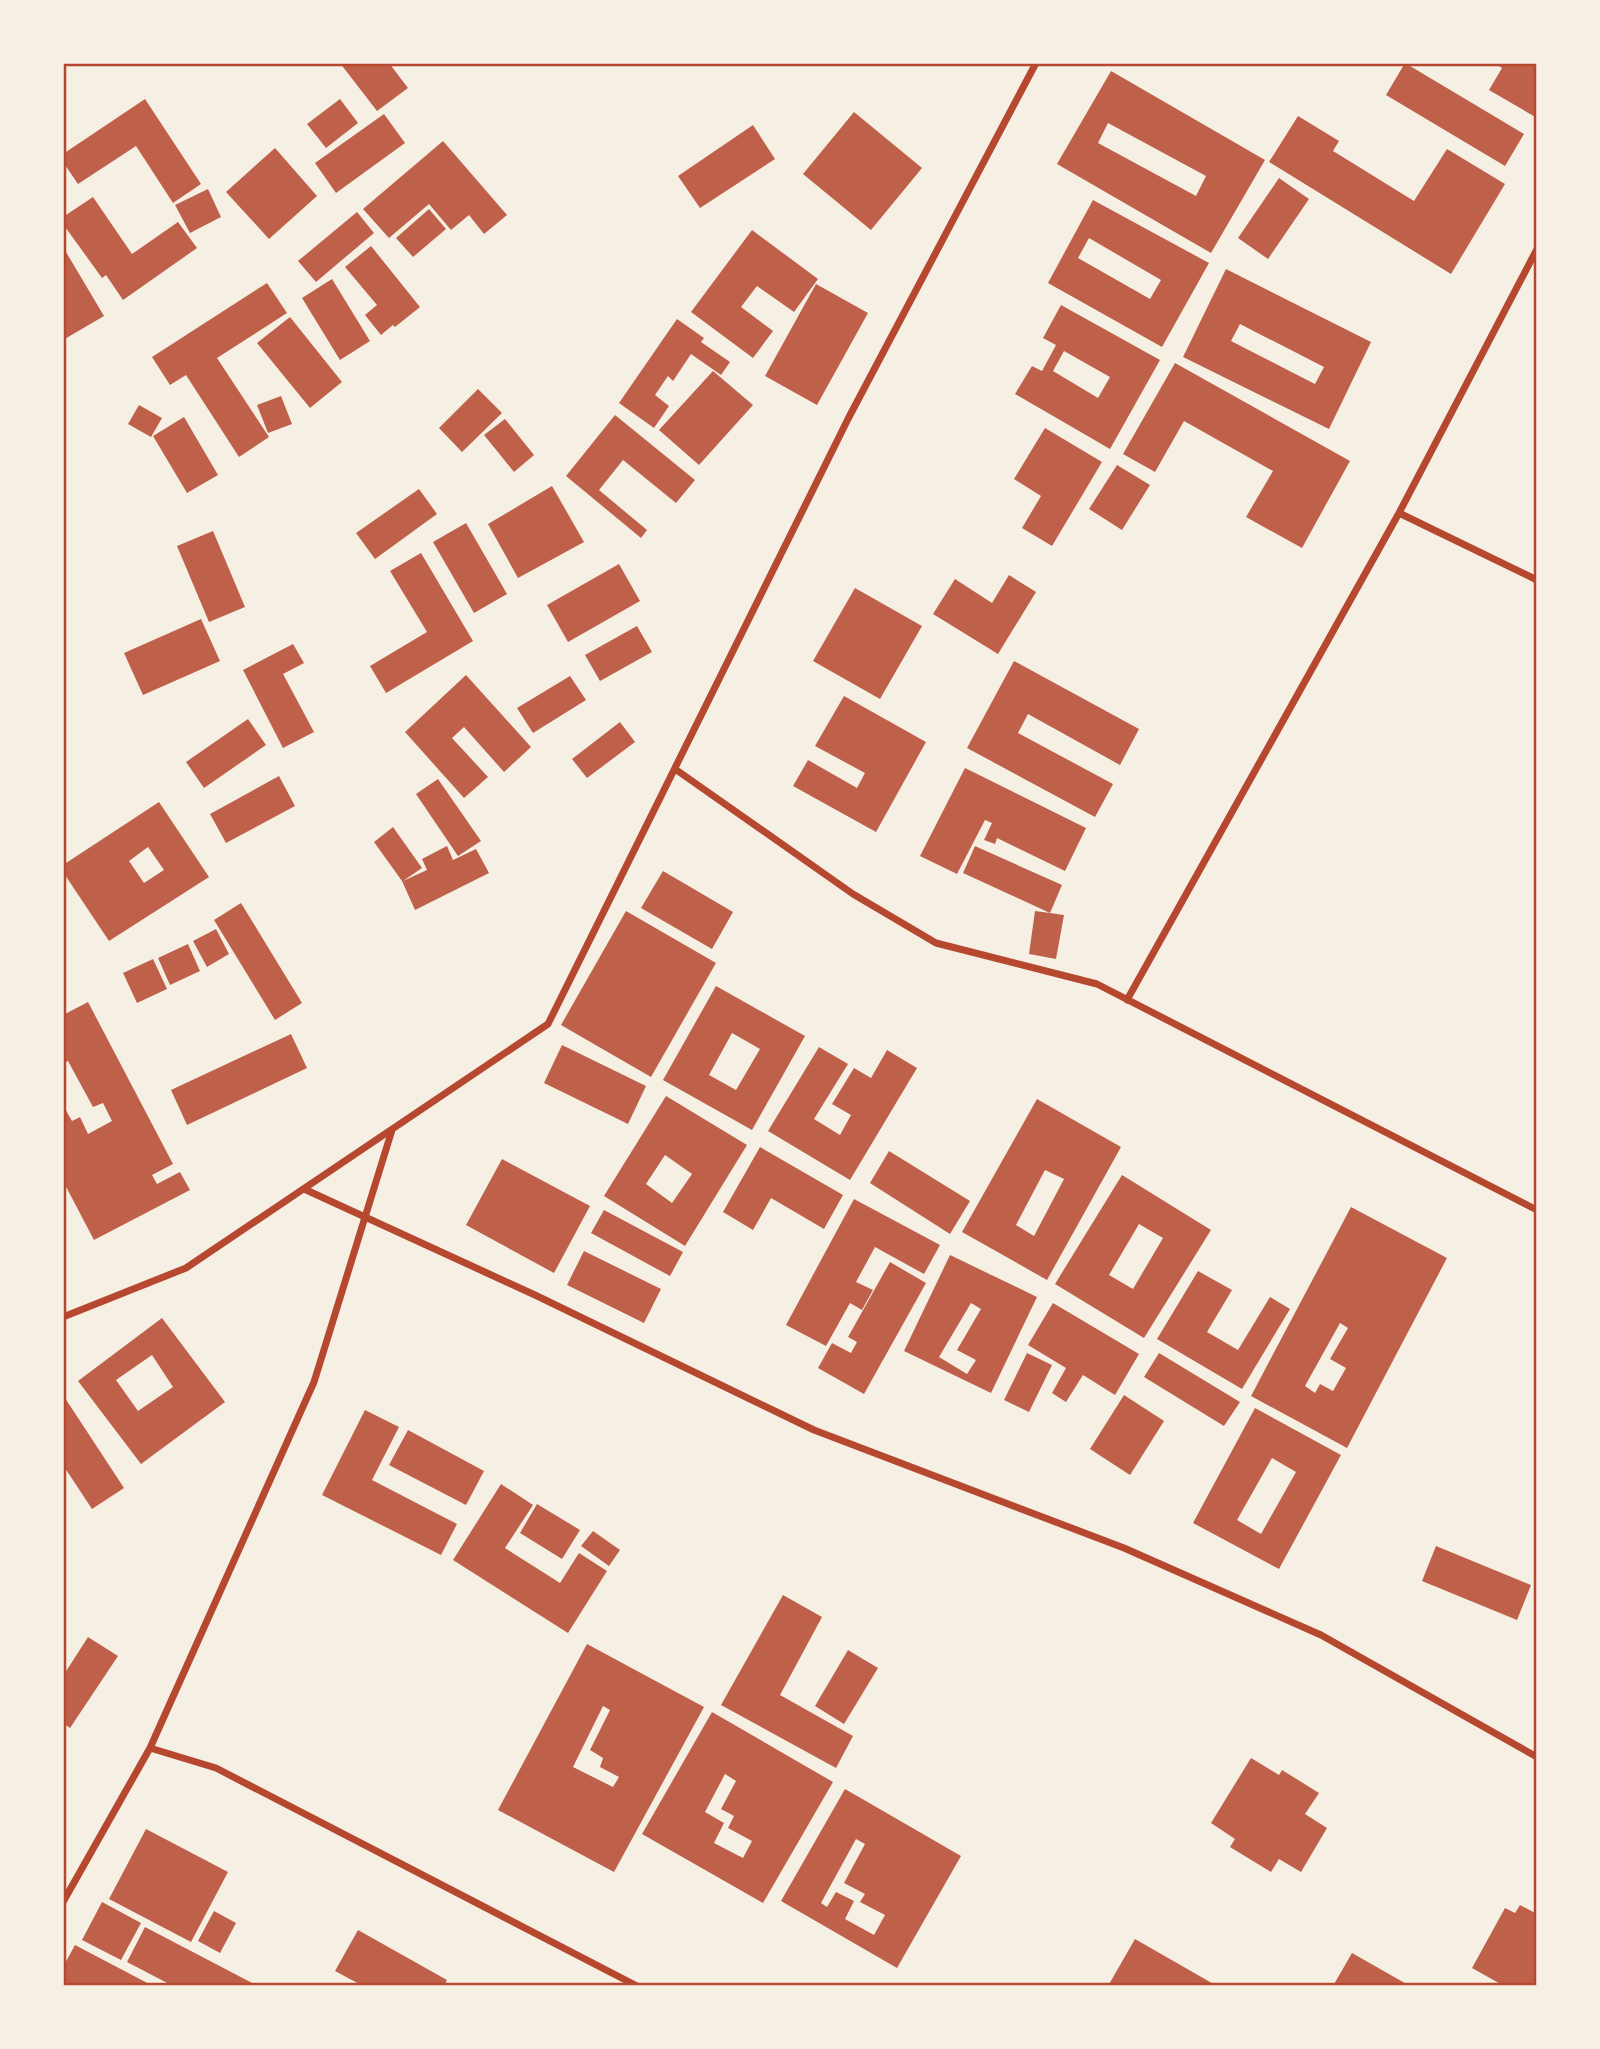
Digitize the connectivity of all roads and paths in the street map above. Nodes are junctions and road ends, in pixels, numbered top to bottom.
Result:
1 (1036, 63) edge
2 (1537, 249) edge
3 (1399, 513) junction
4 (1537, 580) edge
5 (675, 769) junction
6 (1126, 1000) junction
7 (392, 1129) junction
8 (304, 1189) junction
9 (1537, 1210) edge
10 (364, 1217) junction
11 (63, 1317) edge
12 (150, 1748) junction
13 (1537, 1757) edge
14 (63, 1902) edge
15 (615, 1976) junction
16 (610, 1986) edge
17 (637, 1986) edge

1 - 5 street
2 - 3 street
3 - 4 street
3 - 6 street
5 - 6 street
5 - 7 street
6 - 9 street
7 - 8 street
7 - 10 street
8 - 10 street
8 - 11 street
10 - 12 street
10 - 13 street
12 - 14 street
12 - 15 street
15 - 16 street
15 - 17 street

